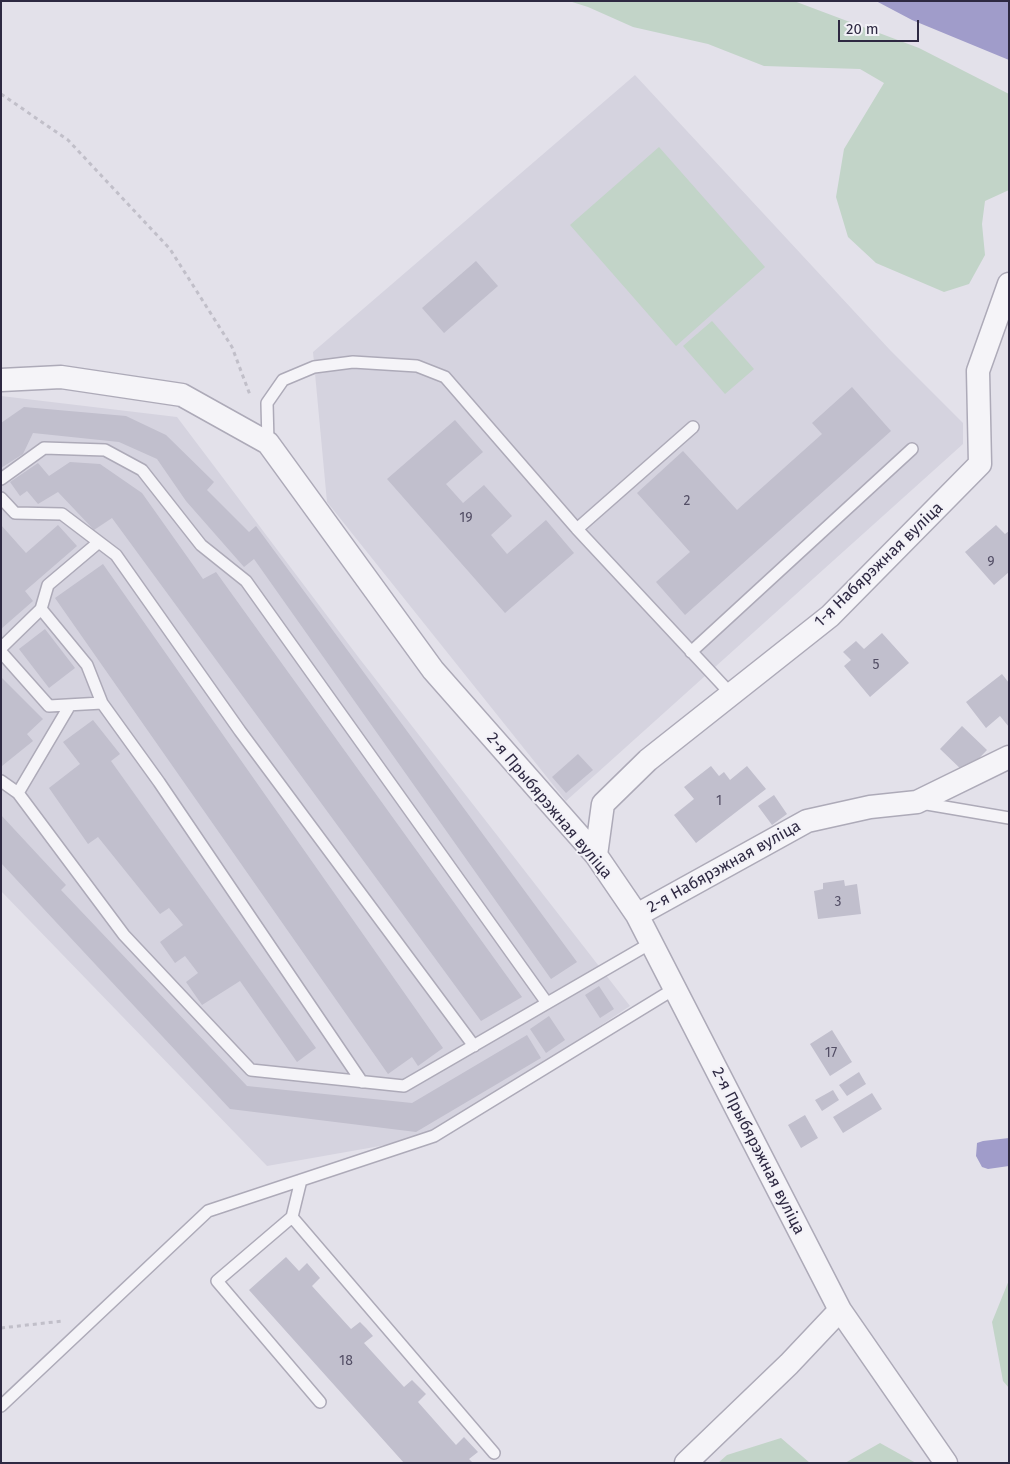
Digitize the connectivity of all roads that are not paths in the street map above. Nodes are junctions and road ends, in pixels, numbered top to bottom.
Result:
1 (1009, 284) edge
2 (1, 380) edge
3 (693, 427) dead end
4 (268, 443) junction
5 (912, 449) dead end
6 (1, 479) edge
7 (1, 498) edge
8 (577, 529) junction
9 (99, 542) junction
10 (41, 608) junction
11 (1, 648) edge
12 (1, 652) edge
13 (691, 652) junction
14 (731, 694) junction
15 (102, 703) junction
16 (70, 705) junction
17 (1009, 757) edge
18 (1, 781) edge
19 (18, 793) junction
20 (917, 802) junction
21 (1009, 818) edge
22 (596, 855) junction
23 (636, 915) junction
24 (651, 943) junction
25 (674, 989) junction
26 (547, 1003) junction
27 (474, 1046) junction
28 (362, 1082) junction
29 (301, 1180) junction
30 (292, 1217) junction
31 (840, 1310) junction
32 (320, 1402) dead end
33 (1, 1406) edge
34 (494, 1453) dead end
35 (686, 1463) edge
36 (946, 1463) edge

1 - 14 street, 1-я Набярэжная вуліца
2 - 4 street, 2-я Прыбярэжная вуліца
3 - 8 lane
4 - 8 lane
4 - 22 street, 2-я Прыбярэжная вуліца
5 - 13 lane
6 - 26 lane
7 - 9 lane
8 - 13 lane
9 - 10 lane
9 - 27 lane
10 - 11 lane
10 - 15 lane
12 - 16 lane
13 - 14 lane
14 - 22 street, 1-я Набярэжная вуліца
15 - 16 lane
15 - 28 lane
16 - 19 lane
17 - 20 street, 2-я Набярэжная вуліца
18 - 19 lane
19 - 28 lane
20 - 21 lane
20 - 23 street, 2-я Набярэжная вуліца
22 - 23 street, 2-я Прыбярэжная вуліца
23 - 24 street, 2-я Прыбярэжная вуліца
24 - 25 street, 2-я Прыбярэжная вуліца
24 - 26 lane
25 - 29 lane
25 - 31 street, 2-я Прыбярэжная вуліца
26 - 27 lane
27 - 28 lane
29 - 30 lane
29 - 33 lane
30 - 32 lane
30 - 34 lane
31 - 35 street
31 - 36 street, 2-я Прыбярэжная вуліца

